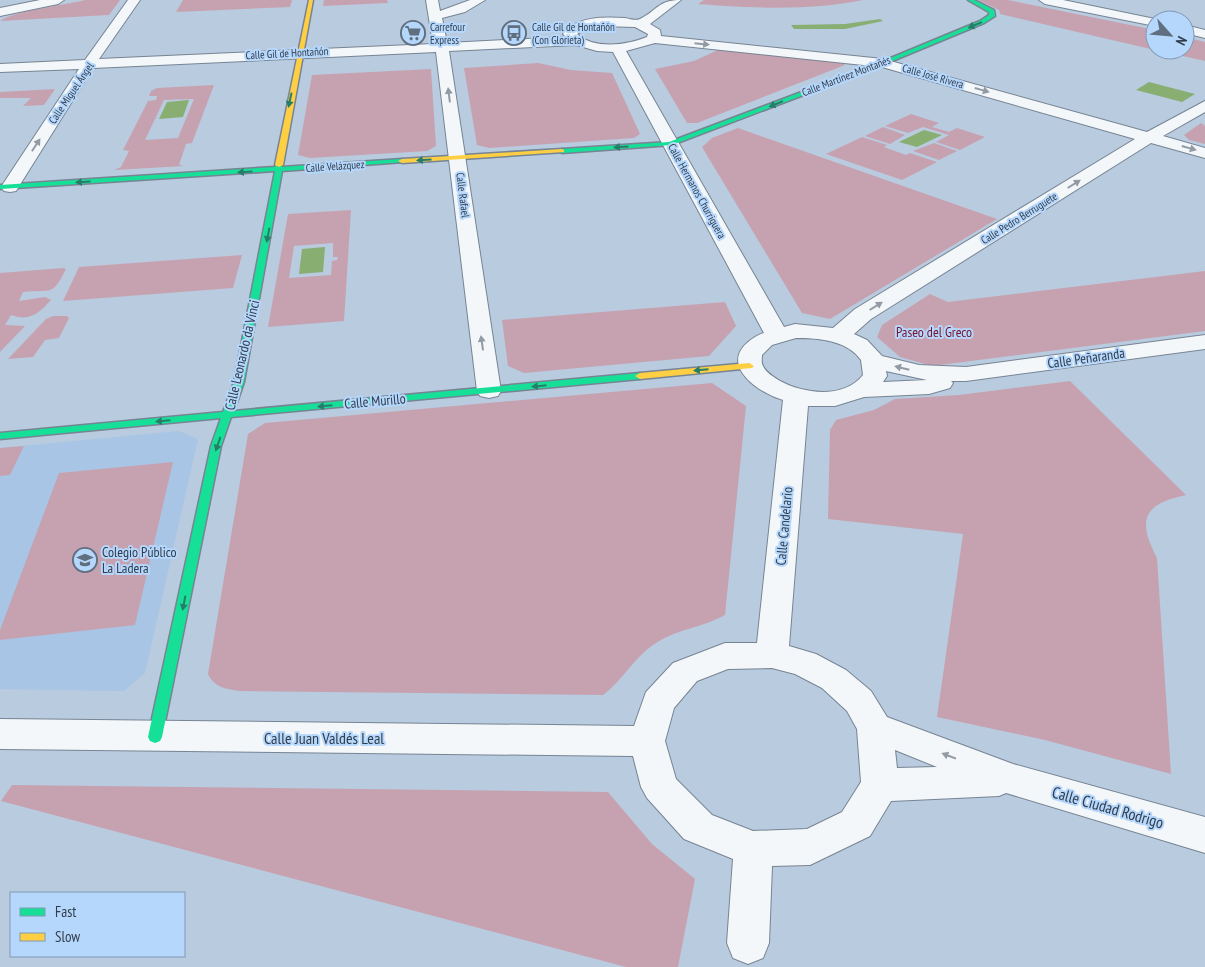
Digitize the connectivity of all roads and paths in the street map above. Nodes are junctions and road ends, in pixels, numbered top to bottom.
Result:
1 (5, 0) edge
2 (58, 0) edge
3 (134, 0) edge
4 (312, 0) edge
5 (432, 0) edge
6 (479, 0) edge
7 (675, 0) edge
8 (970, 0) edge
9 (1045, 0) edge
10 (0, 5) edge
11 (637, 10) dead end
12 (0, 12) edge
13 (436, 16) junction
14 (1145, 20) edge
15 (620, 22) junction
16 (640, 24) junction
17 (572, 37) junction
18 (653, 39) junction
19 (440, 43) junction
20 (618, 48) junction
21 (301, 49) junction
22 (93, 60) junction
23 (0, 61) edge
24 (883, 62) junction
25 (0, 68) edge
26 (1205, 106) edge
27 (1152, 138) junction
28 (670, 144) junction
29 (1205, 153) edge
30 (458, 158) junction
31 (278, 170) junction
32 (5, 187) edge
33 (776, 334) junction
34 (838, 336) junction
35 (1205, 342) edge
36 (873, 361) junction
37 (749, 366) junction
38 (966, 374) junction
39 (864, 390) junction
40 (489, 391) junction
41 (796, 398) junction
42 (229, 414) junction
43 (0, 436) edge
44 (772, 655) junction
45 (875, 727) junction
46 (0, 734) edge
47 (155, 737) junction
48 (647, 741) junction
49 (1010, 779) junction
50 (880, 784) junction
51 (1202, 835) edge
52 (753, 849) junction
53 (748, 942) dead end

1 - 10 street
2 - 12 street
3 - 22 street, Calle Miguel Ángel
4 - 21 street, Calle Leonardo da Vinci
5 - 13 street, Calle Rafael
6 - 13 street
7 - 16 street
8 -> 24 street, Calle Martínez Montañés
9 - 14 street
11 - 15 street
13 - 19 street, Calle Rafael
15 - 16 street
15 - 17 street
16 - 18 street
17 - 19 street, Calle Gil de Hontañón
17 - 20 street
18 - 20 street
18 -> 24 street, Calle José Rivera
19 - 21 street, Calle Gil de Hontañón
30 -> 19 street, Calle Rafael
20 - 28 street, Calle Hermanos Churriguera
21 - 22 street, Calle Gil de Hontañón
21 -> 31 street, Calle Leonardo da Vinci
22 - 23 street, Calle Gil de Hontañón
22 - 25 street, Calle Gil de Hontañón
32 -> 22 street, Calle Miguel Ángel
24 -> 27 street, Calle José Rivera
24 -> 28 street, Calle Martínez Montañés
26 - 27 street, Calle Pedro Berruguete
27 -> 29 street, Calle José Rivera
34 -> 27 street, Calle Pedro Berruguete
28 -> 30 street, Calle Velázquez
28 - 33 street, Calle Hermanos Churriguera
30 -> 31 street, Calle Velázquez
40 -> 30 street, Calle Rafael
31 -> 32 street, Calle Velázquez
31 -> 42 street, Calle Leonardo da Vinci
33 - 34 street
33 - 37 street
34 - 36 street
35 - 38 street, Calle Peñaranda
38 -> 36 street, Calle Peñaranda
36 - 39 street
37 -> 40 street, Calle Murillo
37 - 41 street, Calle Peñaranda
38 - 39 street, Calle Peñaranda
39 - 41 street, Calle Peñaranda
40 -> 42 street, Calle Murillo
41 - 44 street, Calle Candelario
42 -> 43 street, Calle Murillo
42 -> 47 street, Calle Leonardo da Vinci
44 - 45 street
44 - 48 street
49 -> 45 street, Calle Ciudad Rodrigo
45 - 50 street
46 - 47 street, Calle Juan Valdés Leal
47 - 48 street, Calle Juan Valdés Leal
48 - 52 street
49 - 50 street, Calle Ciudad Rodrigo
49 - 51 street, Calle Ciudad Rodrigo
50 - 52 street
52 - 53 street

